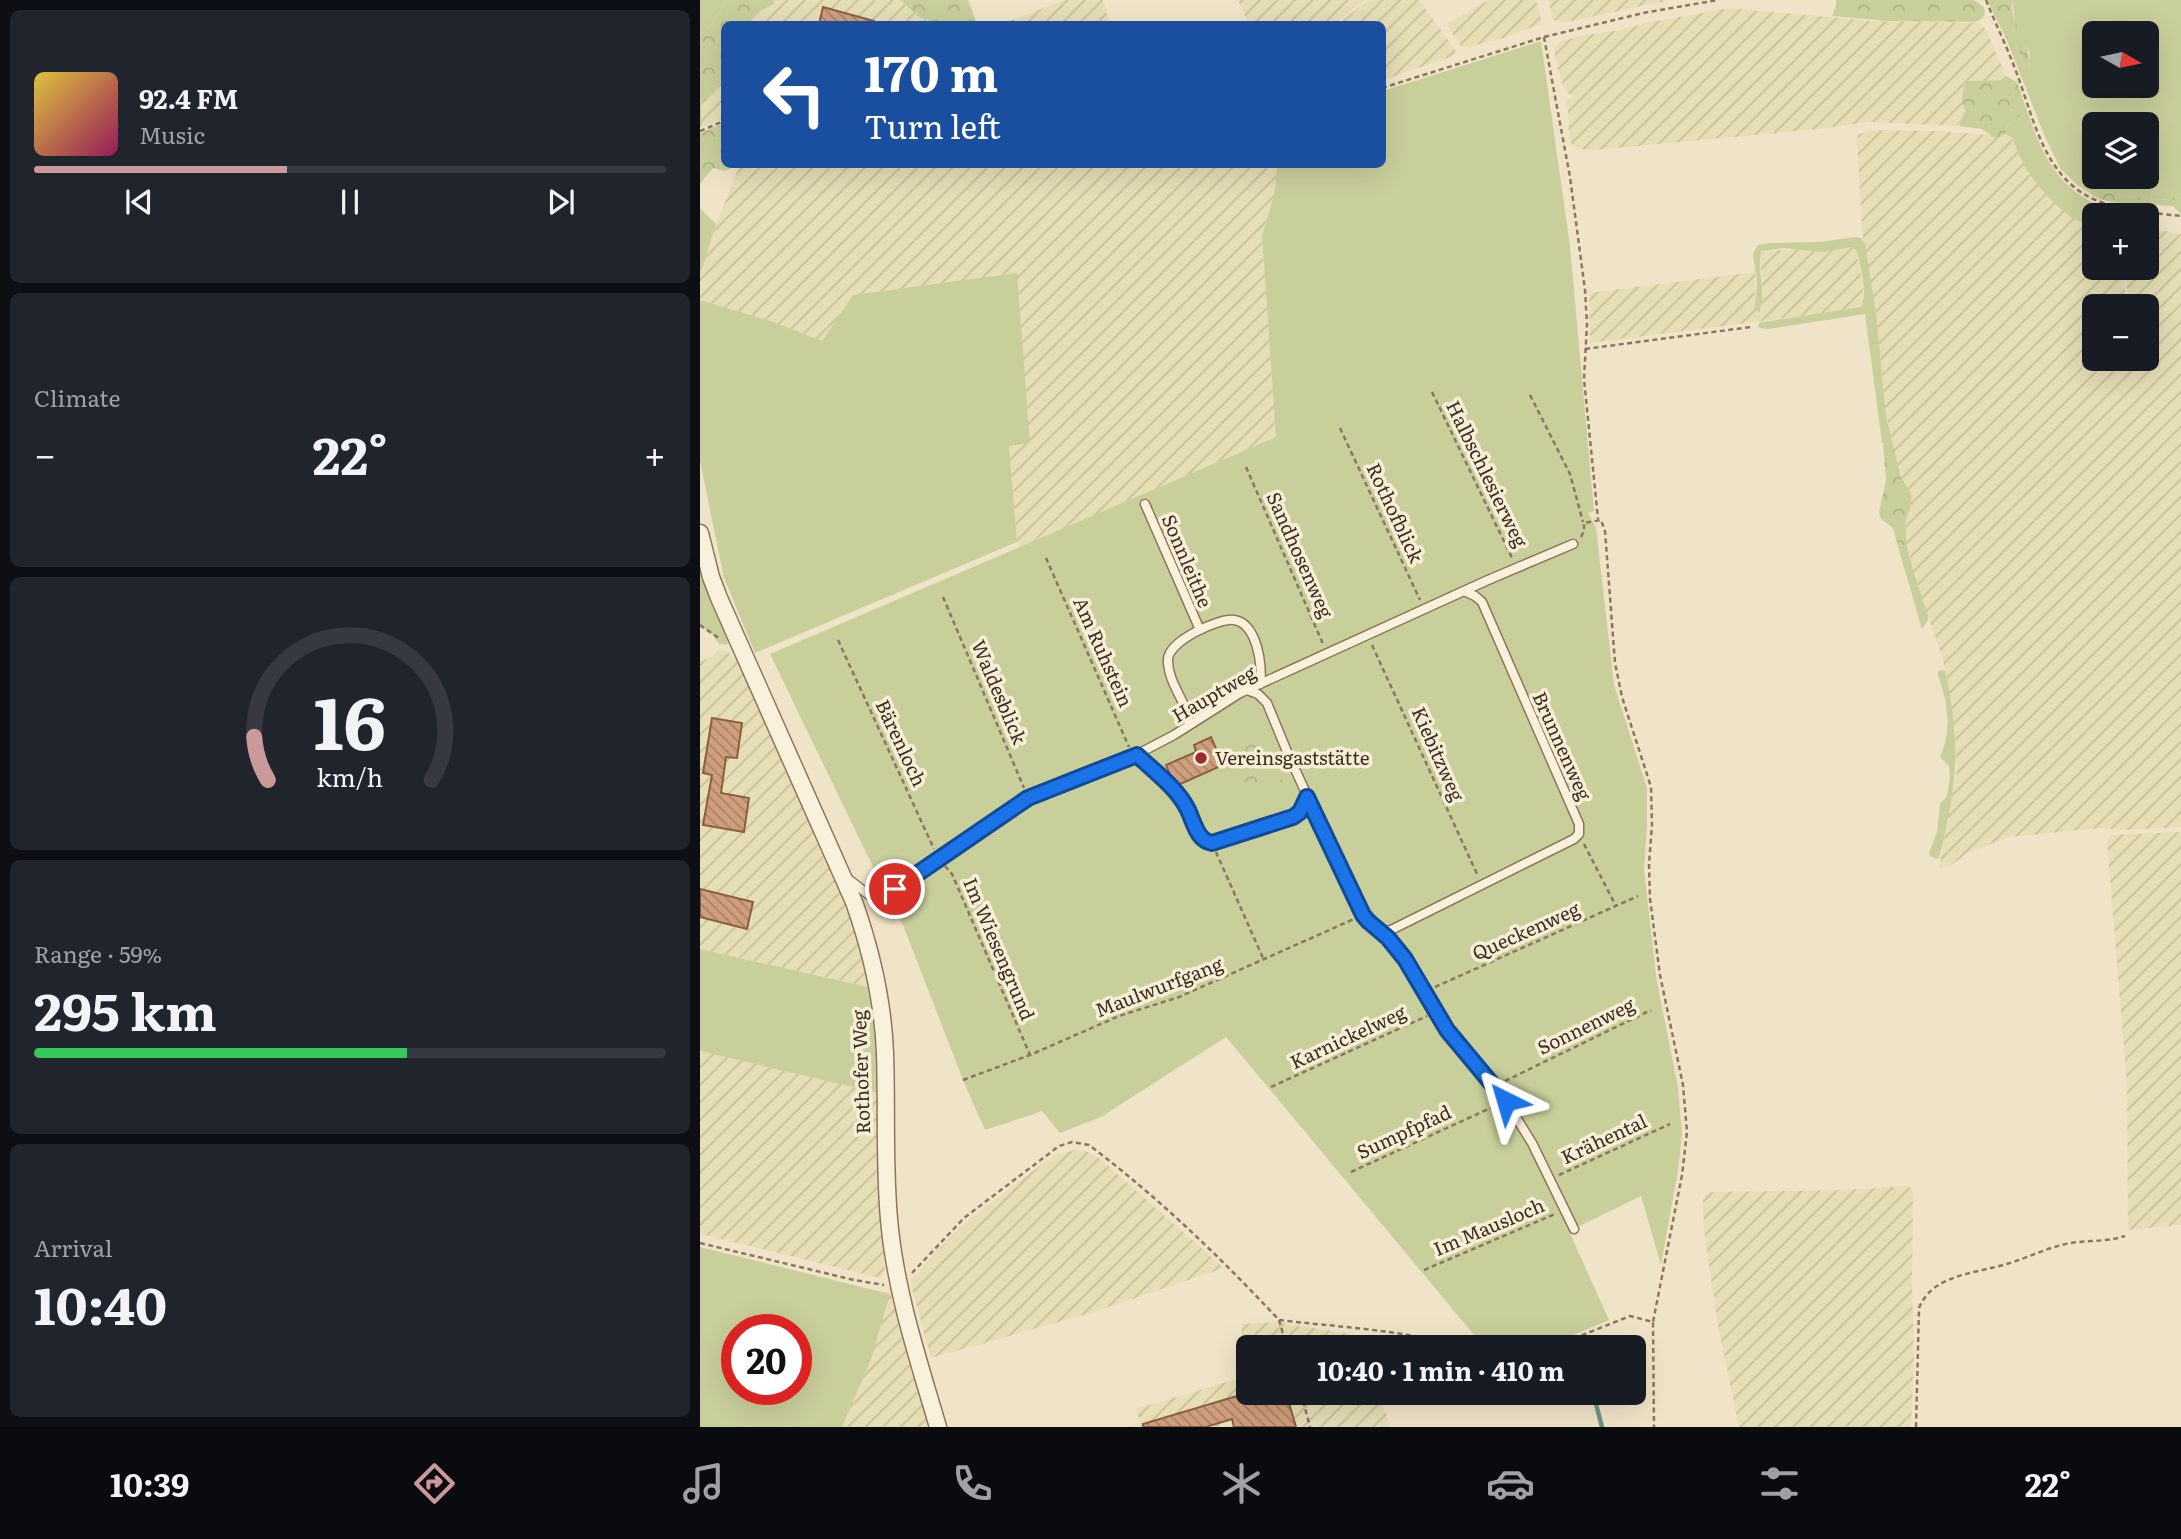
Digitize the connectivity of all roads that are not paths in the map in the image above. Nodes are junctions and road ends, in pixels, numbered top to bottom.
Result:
1 (1145, 504) dead end
2 (700, 533) edge
3 (1573, 544) road end
4 (1466, 592) junction
5 (1200, 630) junction
6 (1260, 684) junction
7 (1247, 690) junction
8 (1189, 725) junction
9 (1135, 756) junction
10 (1307, 797) junction
11 (842, 874) junction
12 (1381, 932) junction
13 (1574, 1229) dead end
14 (937, 1427) edge

1 - 5 lane, Sonnleithe
2 - 11 street, Rothofer Weg
3 - 4 lane, Hauptweg
4 - 6 lane, Hauptweg
4 - 12 lane, Brunnenweg
5 - 6 lane
5 - 8 lane
6 - 7 lane, Hauptweg
7 - 8 lane, Hauptweg
7 - 10 lane
8 - 9 lane, Hauptweg
9 - 10 lane
9 - 11 lane, Hauptweg
10 - 12 lane
11 - 14 street, Rothofer Weg
12 - 13 lane

